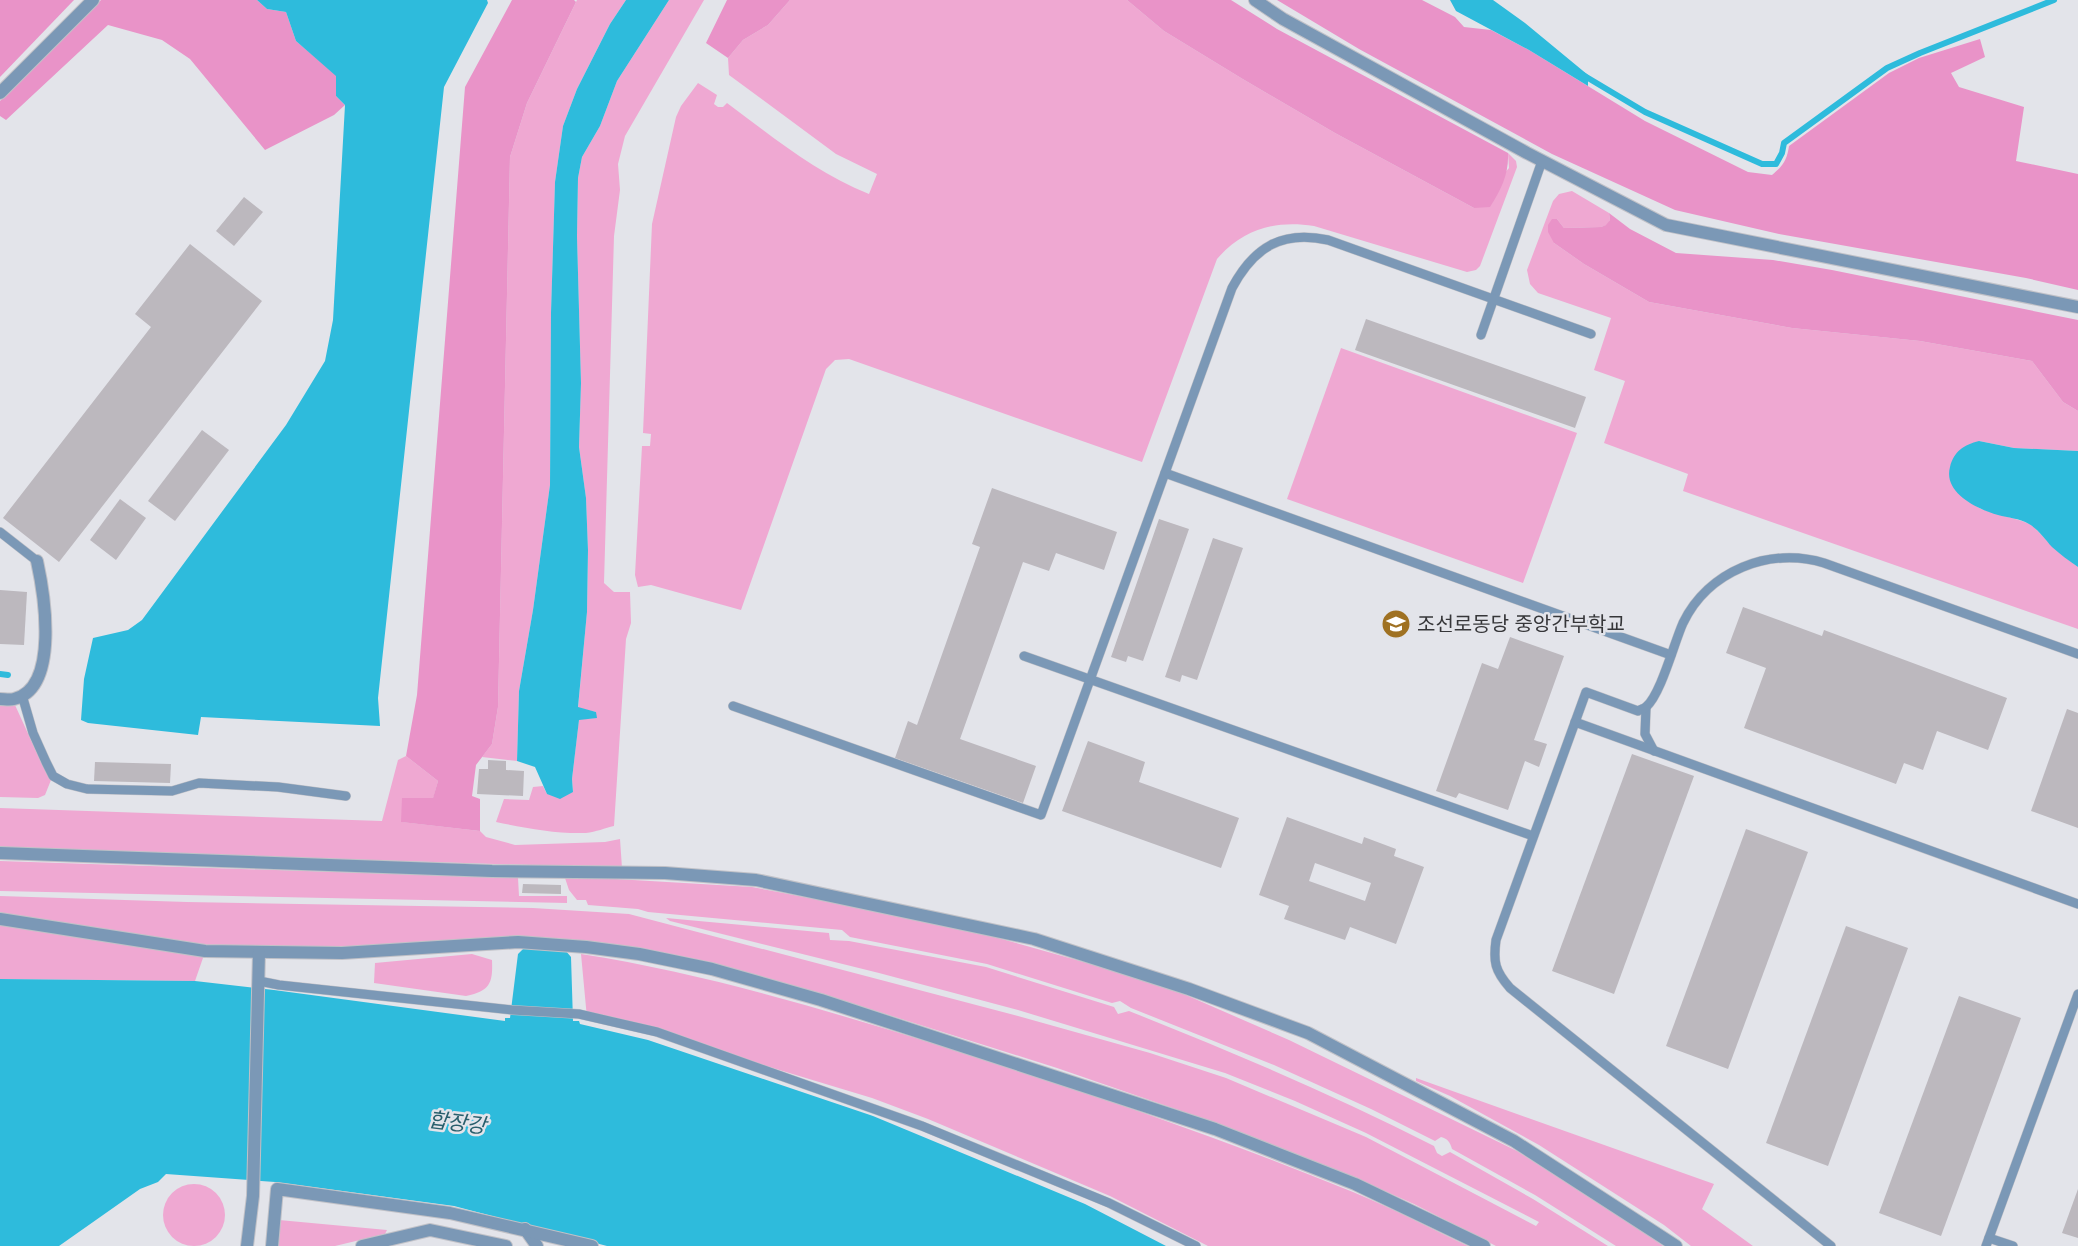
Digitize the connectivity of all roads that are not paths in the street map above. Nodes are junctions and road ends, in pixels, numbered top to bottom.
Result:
1 (93, 0) edge
2 (1255, 0) edge
3 (0, 93) edge
4 (1542, 161) junction
5 (1494, 299) junction
6 (2078, 307) edge
7 (1591, 334) dead end
8 (1480, 335) dead end
9 (1165, 473) junction
10 (0, 532) edge
11 (37, 561) joint
12 (2078, 654) edge
13 (1671, 655) junction
14 (1024, 656) dead end
15 (1090, 679) junction
16 (22, 695) junction
17 (0, 699) edge
18 (734, 706) dead end
19 (1646, 707) junction
20 (1575, 722) junction
21 (1654, 751) junction
22 (346, 796) dead end
23 (1533, 836) junction
24 (0, 853) edge
25 (2078, 904) edge
26 (0, 919) edge
27 (259, 952) junction
28 (259, 983) junction
29 (2078, 994) edge
30 (450, 1213) junction
31 (430, 1230) junction
32 (525, 1230) junction
33 (1988, 1242) edge
34 (247, 1246) edge
35 (272, 1246) edge
36 (362, 1246) edge
37 (506, 1246) edge
38 (537, 1246) edge
39 (592, 1246) edge
40 (1196, 1246) edge
41 (1484, 1246) edge
42 (1676, 1246) edge
43 (1831, 1246) edge
44 (2013, 1246) edge

1 - 3 street
2 - 4 street
4 - 5 lane
4 - 6 street
5 - 7 lane
5 - 8 lane
5 - 9 lane
9 - 13 lane
9 - 15 lane
10 - 11 lane
11 - 16 street
12 - 13 lane
13 - 19 lane
14 - 15 lane
15 - 18 lane
15 - 23 lane
16 - 17 street
16 - 22 lane
19 - 20 lane
19 - 21 lane
20 - 21 lane
20 - 23 lane
21 - 25 lane
23 - 43 lane
24 - 42 street
26 - 27 street
27 - 28 street
27 - 41 street
28 - 34 street
28 - 40 lane
29 - 33 lane
30 - 31 street
30 - 32 street
30 - 35 street
31 - 36 street
31 - 37 street
32 - 38 street
32 - 39 street
33 - 44 lane

